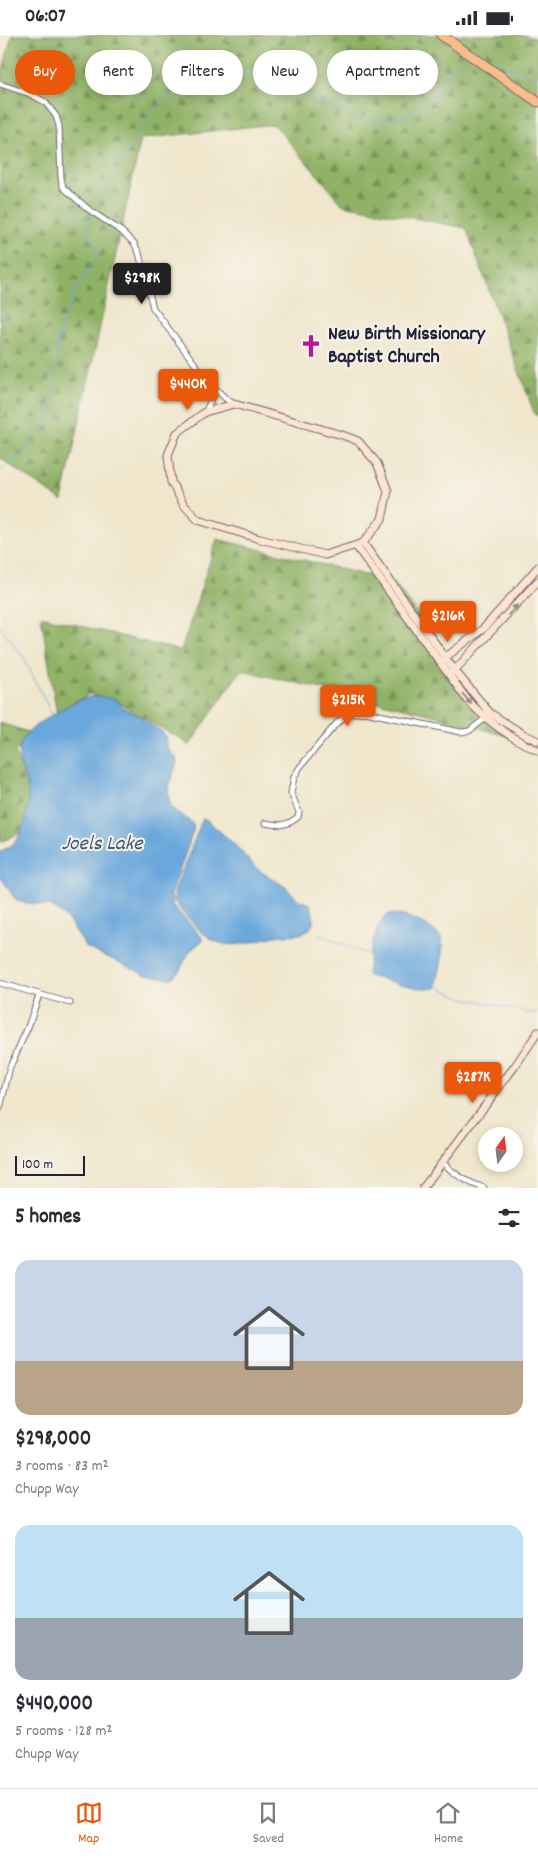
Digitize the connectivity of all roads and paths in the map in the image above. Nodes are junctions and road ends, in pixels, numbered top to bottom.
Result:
1 (441, 35) edge
2 (0, 84) edge
3 (538, 102) edge
4 (207, 381) junction
5 (234, 405) junction
6 (205, 412) junction
7 (360, 545) junction
8 (538, 567) edge
9 (538, 581) edge
10 (443, 660) junction
11 (452, 673) junction
12 (488, 715) junction
13 (538, 741) edge
14 (538, 751) edge
15 (265, 823) dead end
16 (0, 983) edge
17 (39, 995) junction
18 (70, 1003) dead end
19 (538, 1032) edge
20 (0, 1108) edge
21 (443, 1163) junction
22 (423, 1188) edge
23 (484, 1188) edge

1 - 3 highway
2 - 4 street
4 - 5 street
4 - 6 street
5 - 6 street
5 - 7 street
6 - 7 street
7 - 10 street
8 - 10 street
11 -> 9 street
10 - 11 street
11 - 12 street
12 - 13 street
12 - 14 street
12 - 15 street
16 - 17 street
17 - 18 street
17 - 20 street
19 - 21 street
21 - 22 street
21 - 23 street

